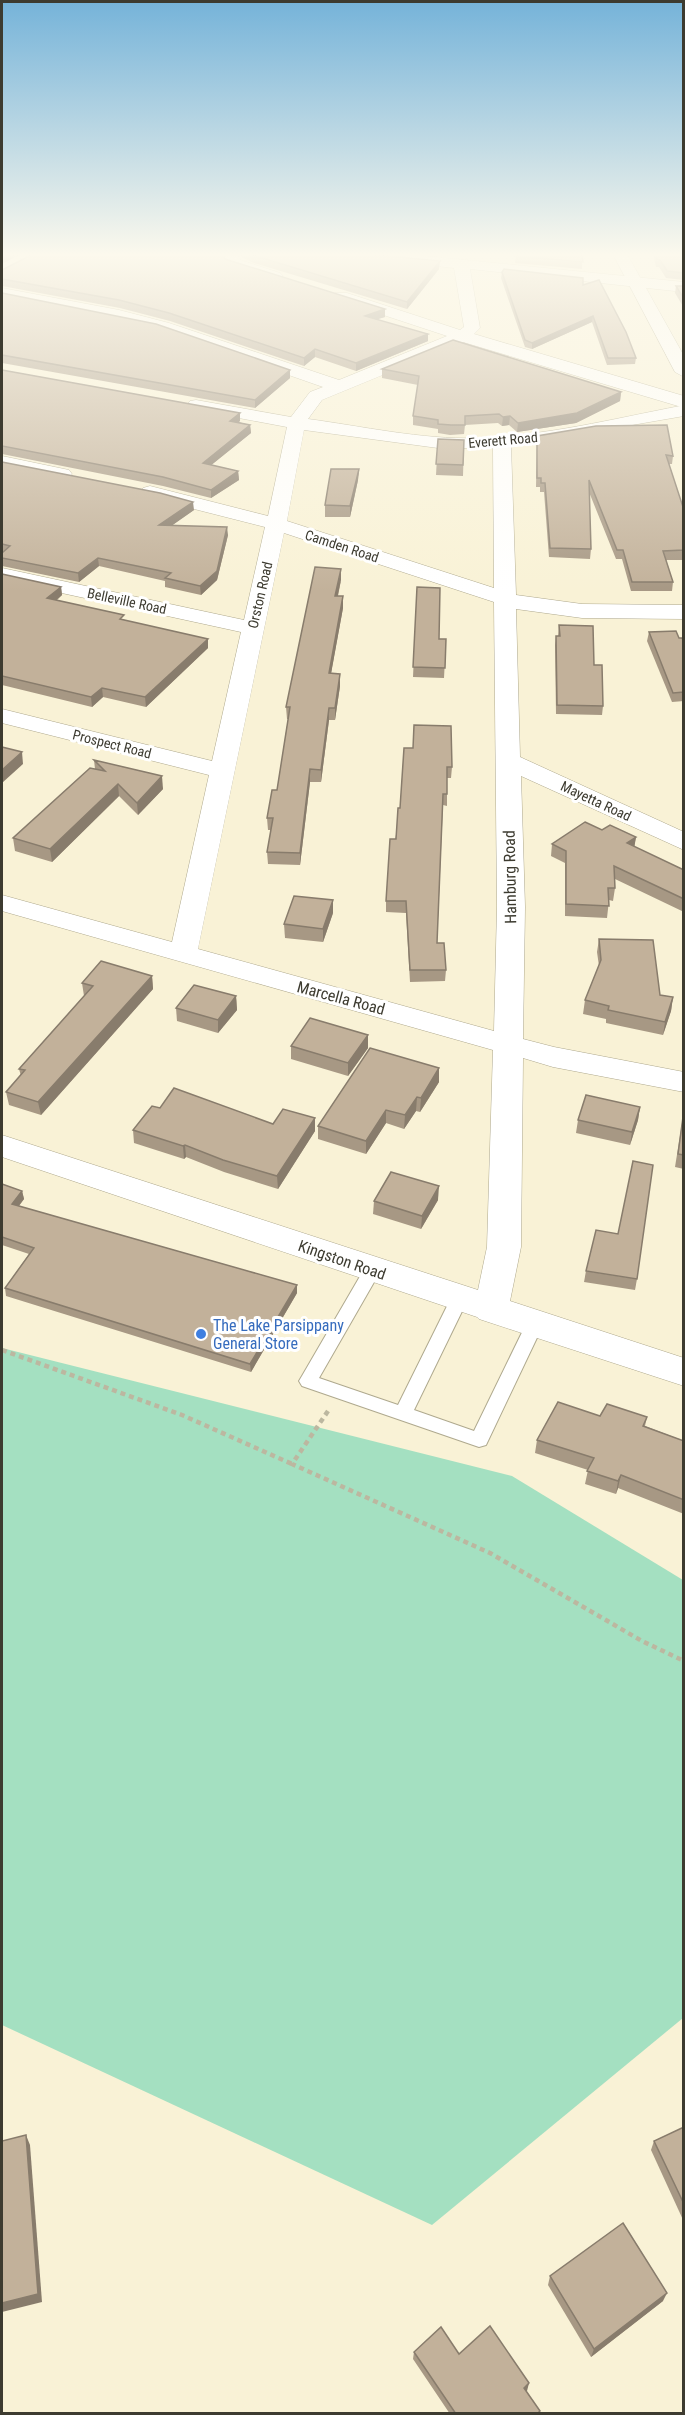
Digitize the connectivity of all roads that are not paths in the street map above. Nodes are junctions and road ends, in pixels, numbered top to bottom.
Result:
1 (282, 367) edge
2 (386, 367) edge
3 (565, 367) edge
4 (338, 386) junction
5 (178, 402) edge
6 (684, 402) edge
7 (684, 411) edge
8 (295, 423) junction
9 (502, 442) junction
10 (2, 462) edge
11 (82, 478) edge
12 (128, 487) edge
13 (276, 525) junction
14 (2, 574) edge
15 (506, 599) junction
16 (684, 612) edge
17 (252, 628) junction
18 (2, 716) edge
19 (508, 761) junction
20 (222, 771) junction
21 (684, 842) edge
22 (2, 903) edge
23 (183, 955) junction
24 (508, 1044) junction
25 (684, 1082) edge
26 (2, 1146) edge
27 (372, 1270) junction
28 (459, 1299) junction
29 (492, 1310) junction
30 (535, 1323) junction
31 (684, 1372) edge
32 (403, 1414) junction

1 - 4 street
2 - 4 street, Orston Road
3 - 6 street
4 - 8 street, Orston Road
5 - 8 street, Everett Road
7 - 9 street, Everett Road
8 - 9 street, Everett Road
8 - 13 street, Orston Road
9 - 15 street, Hamburg Road
10 - 11 street
12 - 13 street, Camden Road
13 - 15 street, Camden Road
13 - 17 street, Orston Road
14 - 17 street, Belleville Road
15 - 16 street, Camden Road
15 - 19 street, Hamburg Road
17 - 20 street, Orston Road
18 - 20 street, Prospect Road
19 - 21 street, Mayetta Road
19 - 24 street, Hamburg Road
20 - 23 street, Orston Road
22 - 23 street, Marcella Road
23 - 24 street, Marcella Road
24 - 25 street, Marcella Road
24 - 29 street, Hamburg Road
26 - 27 street, Kingston Road
27 - 28 street, Kingston Road
27 - 32 lane
28 - 29 street, Kingston Road
28 - 32 lane
29 - 30 street, Kingston Road
30 - 31 street, Kingston Road
30 - 32 lane

